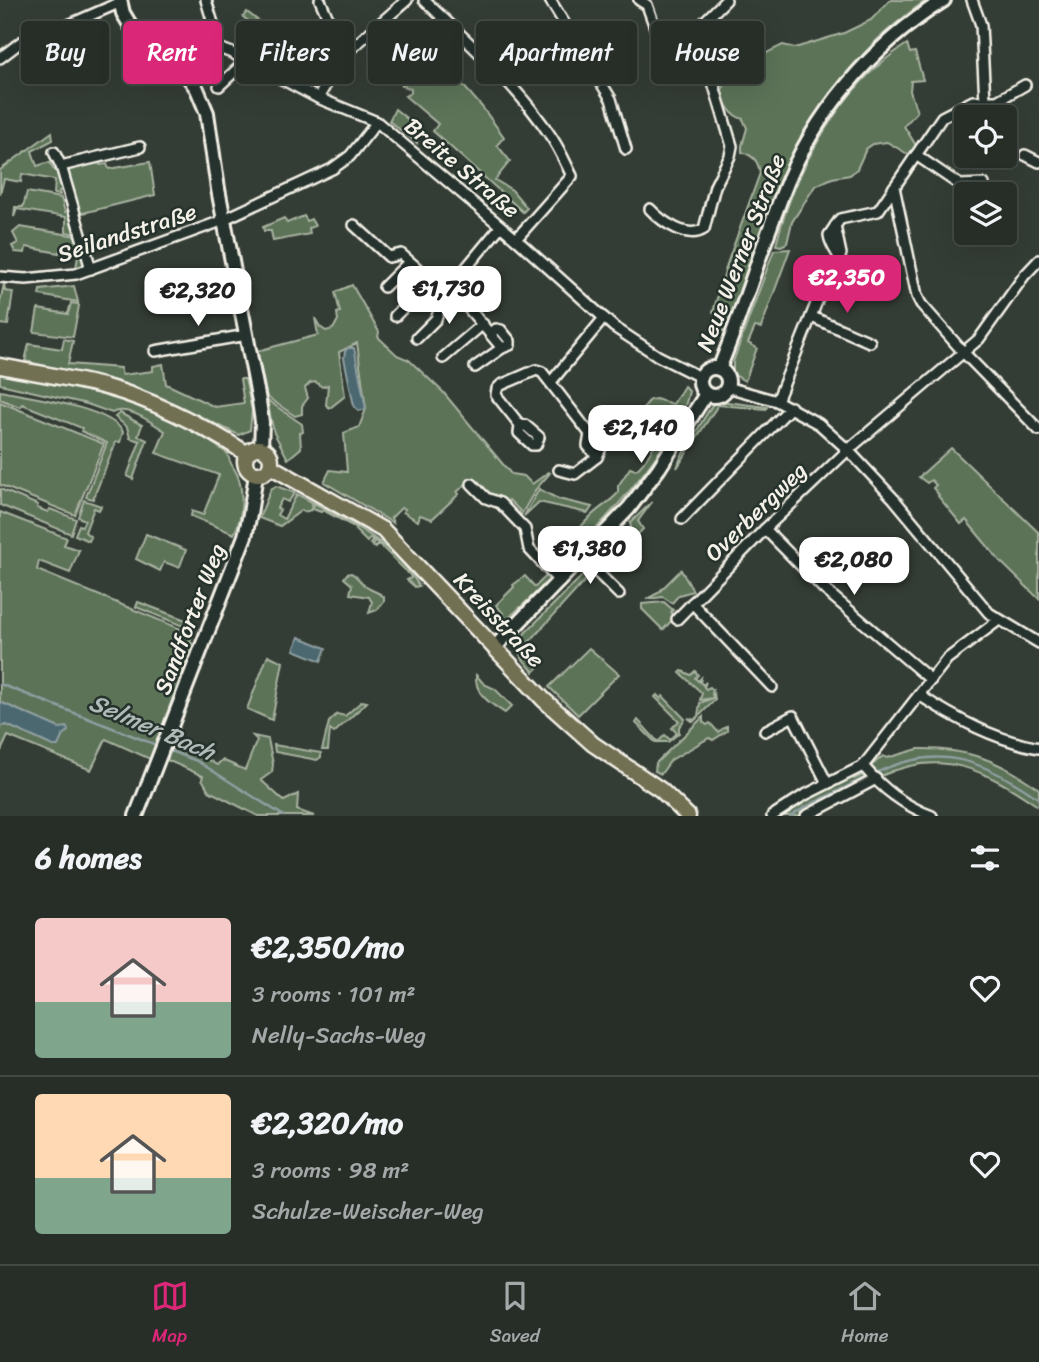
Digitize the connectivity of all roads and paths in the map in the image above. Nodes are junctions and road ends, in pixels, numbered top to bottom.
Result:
1 (206, 0) edge
2 (320, 0) edge
3 (407, 0) edge
4 (424, 0) edge
5 (550, 0) edge
6 (639, 0) edge
7 (726, 0) edge
8 (944, 0) edge
9 (972, 0) edge
10 (120, 1) edge
11 (127, 21) edge
12 (212, 21) edge
13 (329, 21) edge
14 (653, 21) edge
15 (705, 21) edge
16 (354, 46) edge
17 (0, 58) edge
18 (236, 70) edge
19 (193, 84) edge
20 (291, 84) edge
21 (326, 84) edge
22 (713, 84) edge
23 (1025, 85) dead end
24 (219, 86) dead end
25 (318, 98) junction
26 (985, 101) junction
27 (377, 122) junction
28 (140, 147) dead end
29 (626, 149) dead end
30 (54, 152) dead end
31 (1025, 155) dead end
32 (916, 156) junction
33 (1039, 162) edge
34 (61, 166) junction
35 (955, 182) edge
36 (894, 187) junction
37 (898, 206) junction
38 (650, 209) dead end
39 (878, 211) junction
40 (223, 220) junction
41 (354, 225) dead end
42 (500, 227) junction
43 (516, 239) junction
44 (1038, 263) edge
45 (406, 265) junction
46 (91, 269) junction
47 (0, 277) edge
48 (430, 280) junction
49 (455, 281) junction
50 (384, 288) dead end
51 (447, 291) junction
52 (458, 296) junction
53 (396, 316) dead end
54 (812, 317) junction
55 (604, 318) junction
56 (483, 324) junction
57 (247, 335) junction
58 (417, 338) dead end
59 (870, 341) dead end
60 (155, 351) dead end
61 (964, 353) junction
62 (443, 358) dead end
63 (0, 366) edge
64 (475, 367) dead end
65 (719, 369) junction
66 (700, 377) junction
67 (551, 382) junction
68 (727, 387) junction
69 (706, 394) junction
70 (777, 401) junction
71 (791, 407) junction
72 (520, 425) dead end
73 (1039, 430) edge
74 (261, 448) junction
75 (848, 450) junction
76 (246, 453) junction
77 (270, 466) junction
78 (559, 470) dead end
79 (256, 474) junction
80 (472, 484) dead end
81 (682, 519) dead end
82 (765, 528) junction
83 (583, 558) junction
84 (560, 582) junction
85 (619, 594) dead end
86 (692, 603) junction
87 (677, 619) dead end
88 (999, 620) junction
89 (1039, 643) edge
90 (494, 648) junction
91 (931, 680) junction
92 (772, 687) dead end
93 (919, 695) junction
94 (765, 731) dead end
95 (1039, 748) edge
96 (869, 773) junction
97 (827, 783) junction
98 (136, 816) edge
99 (688, 816) edge
100 (772, 816) edge
101 (806, 816) edge
102 (932, 816) edge

1 - 12 street
2 - 13 street
3 - 16 street
4 - 43 street
5 - 29 street
6 - 14 street
7 - 15 street
8 - 65 main road, Neue Werner Straße
9 - 26 street
10 - 11 main road
10 - 17 street
18 - 24 street
19 - 40 main road
20 - 25 street, Breite Straße
21 - 25 street
22 - 38 street
23 - 26 street
25 - 27 street, Breite Straße
26 - 32 street
27 - 40 street, Seilandstraße
27 - 42 street, Breite Straße
28 - 34 street
30 - 34 street
31 - 33 street
32 - 35 street
32 - 36 street
34 - 46 street
36 - 37 street
36 - 39 street
37 - 39 street
37 - 61 street
39 - 54 street
40 - 46 street, Seilandstraße
40 - 57 main road
41 - 45 street
42 - 43 street, Breite Straße
42 - 49 street
43 - 55 street, Breite Straße
44 - 61 street, Overbergweg
45 - 48 street
45 - 50 street
46 - 47 street, Seilandstraße
48 - 51 street
48 - 53 street
49 - 51 street
49 - 52 street
51 - 52 street
51 - 58 street
52 - 56 street
54 - 59 street
54 - 70 street
55 - 66 street, Breite Straße
55 - 67 street
56 - 62 street
56 - 64 street
57 - 60 street
57 - 74 main road
61 - 73 street
61 - 75 street, Overbergweg
63 - 76 main road
65 - 66 main road
65 - 68 main road
66 - 69 main road
67 - 72 street
67 - 78 street
68 - 69 main road
68 - 70 street
69 - 83 main road
70 - 71 street
71 - 75 street
71 - 81 street
74 - 76 main road
74 - 77 main road
75 - 82 street, Overbergweg
75 - 88 street
76 - 79 main road
77 - 79 main road
77 - 90 main road, Kreisstraße
79 - 98 main road, Sandforter Weg
80 - 84 street
82 - 86 street, Overbergweg
82 - 91 street
83 - 84 main road
83 - 85 street
84 - 90 main road
86 - 87 street, Overbergweg
86 - 92 street
88 - 89 street
88 - 91 street
90 - 99 main road, Kreisstraße
91 - 93 street
93 - 95 street
93 - 96 street
94 - 97 street
96 - 97 street
96 - 101 street
96 - 102 street
97 - 100 street

